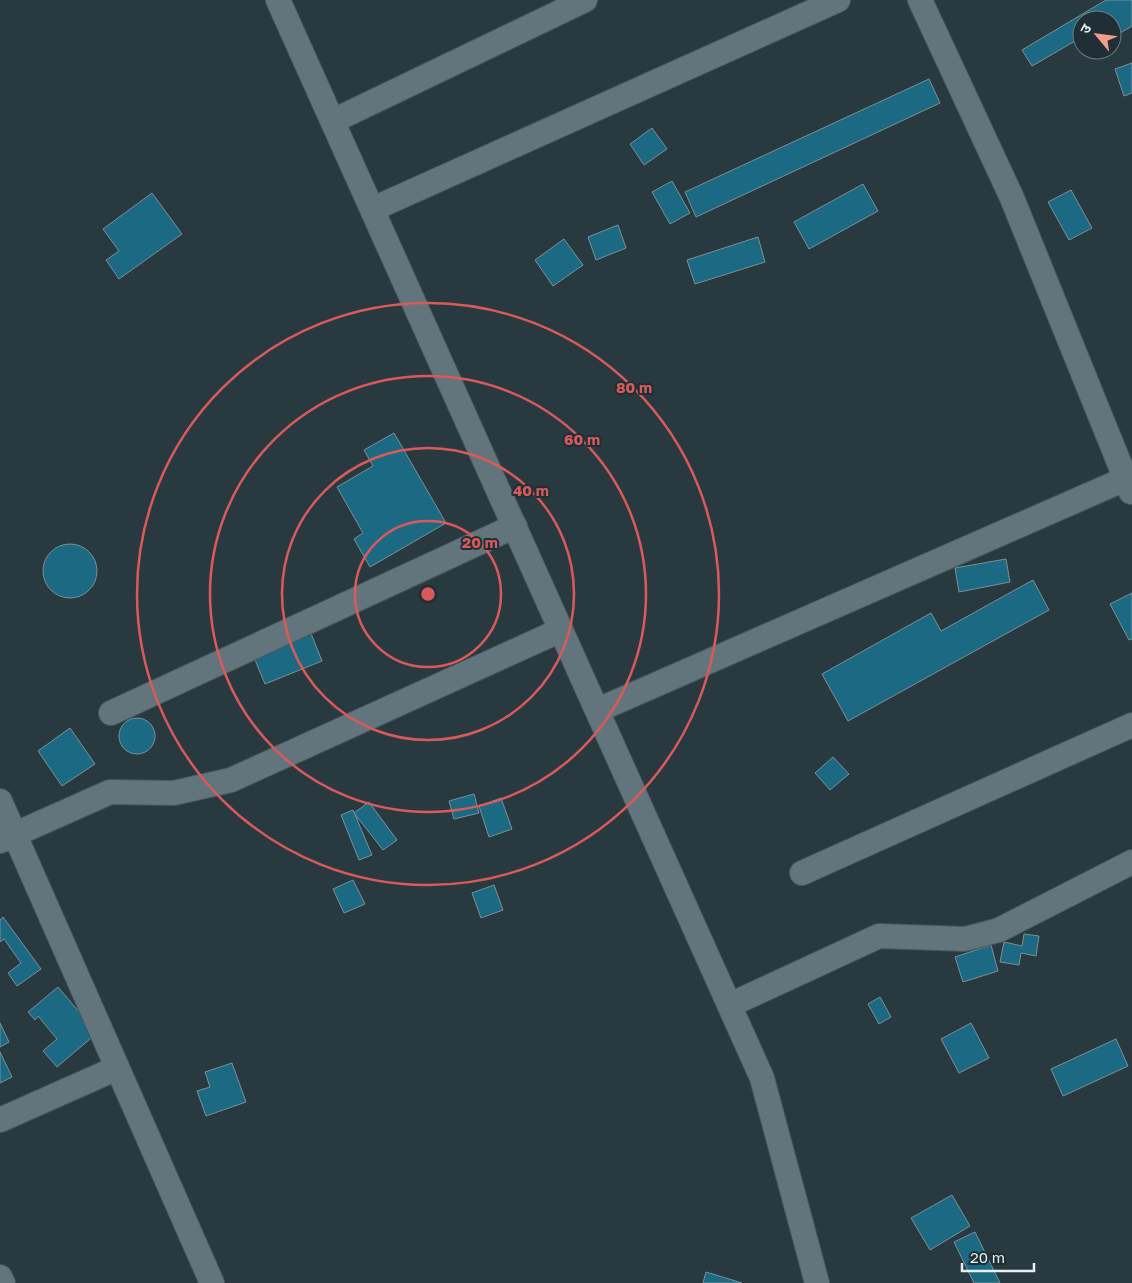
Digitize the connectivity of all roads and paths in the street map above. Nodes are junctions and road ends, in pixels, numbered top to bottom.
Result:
1 (278, 0) edge
2 (585, 0) edge
3 (838, 0) edge
4 (920, 0) edge
5 (333, 121) junction
6 (373, 209) junction
7 (1130, 483) edge
8 (515, 526) junction
9 (561, 630) junction
10 (598, 710) junction
11 (111, 713) dead end
12 (1132, 725) edge
13 (0, 801) edge
14 (7, 837) edge
15 (1132, 862) edge
16 (802, 873) dead end
17 (730, 1005) junction
18 (117, 1068) junction
19 (0, 1120) edge
20 (0, 1277) edge
21 (3, 1283) edge
22 (212, 1283) edge
23 (817, 1283) edge

1 - 5 street
2 - 5 street
3 - 6 street
4 - 7 street
5 - 6 street
6 - 8 street
7 - 10 street
8 - 9 street
8 - 11 street
9 - 10 street
9 - 14 street
10 - 17 street
12 - 16 street
13 - 14 street
14 - 18 street
15 - 17 street
17 - 23 street
18 - 19 street
18 - 22 street
20 - 21 street

